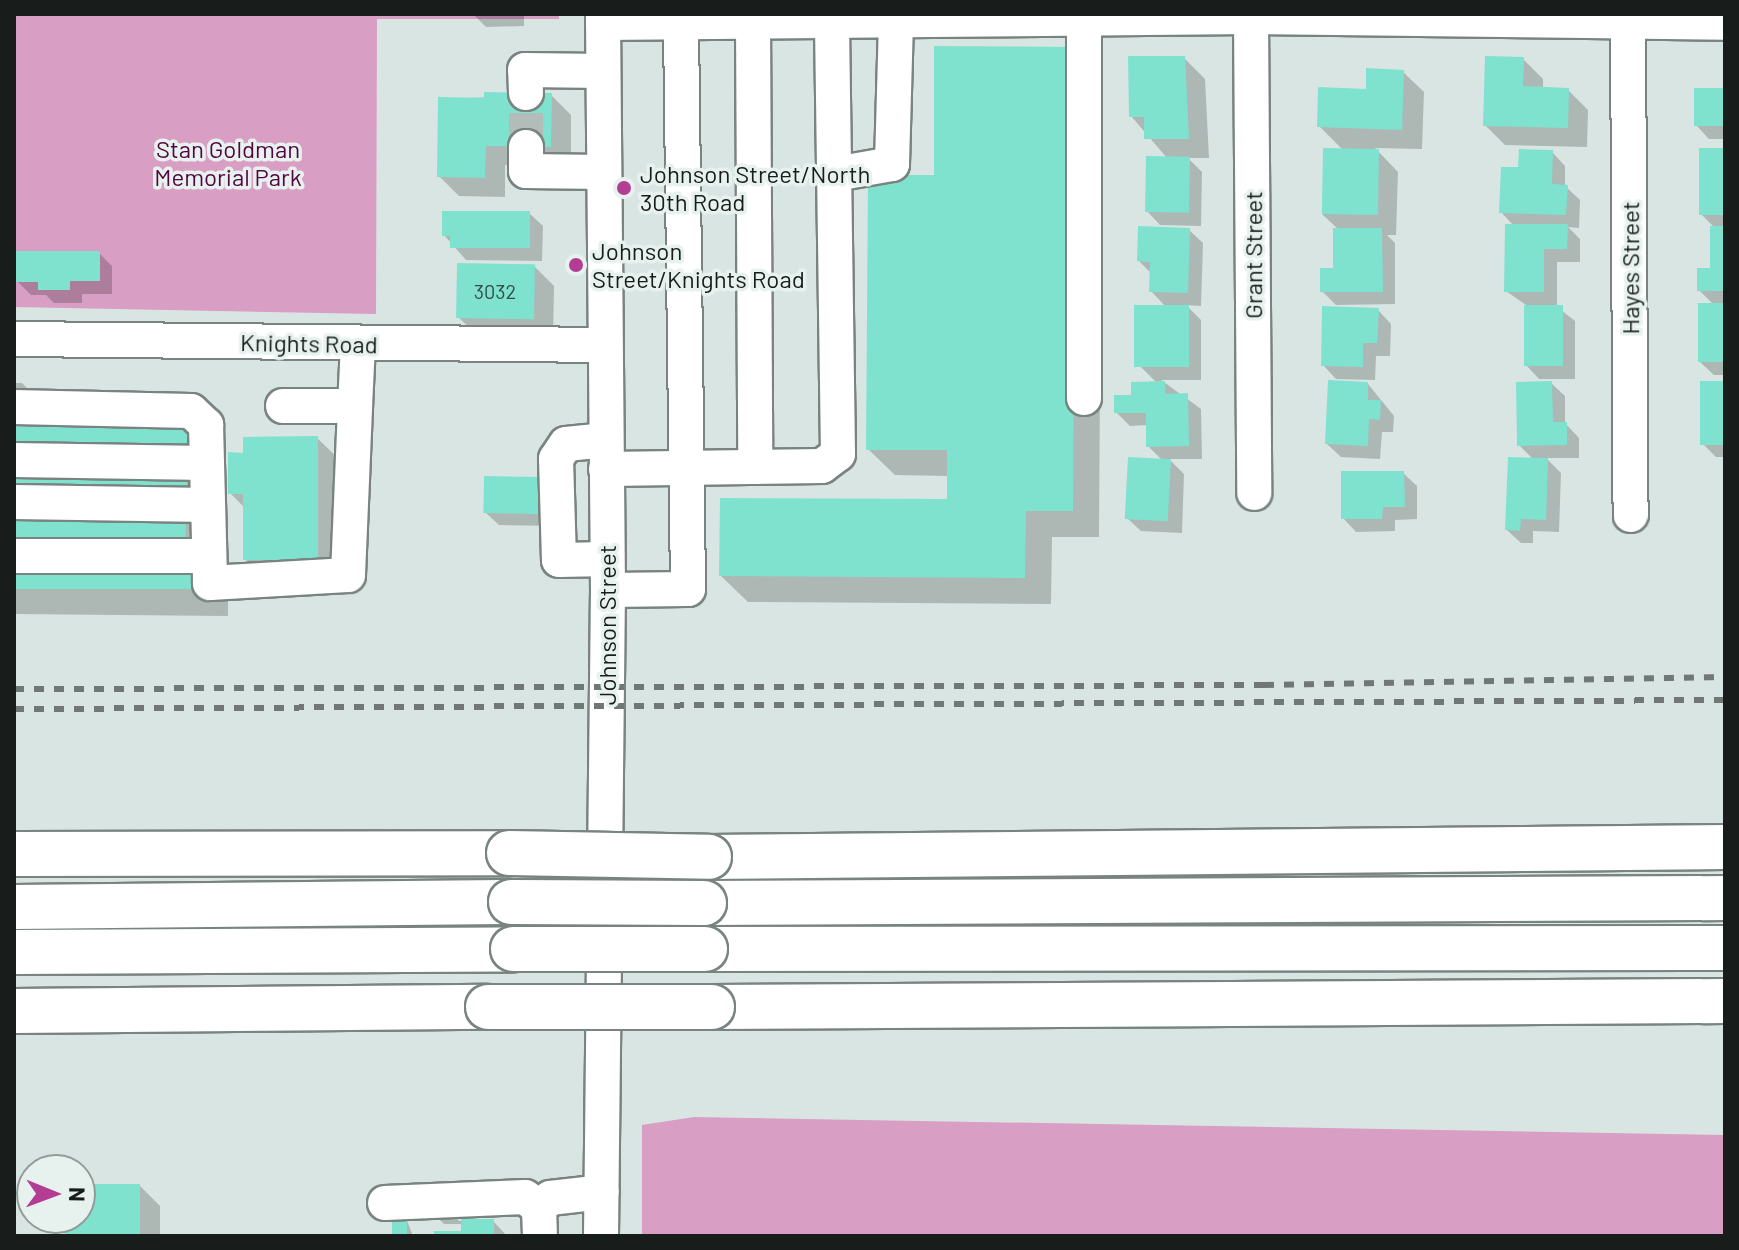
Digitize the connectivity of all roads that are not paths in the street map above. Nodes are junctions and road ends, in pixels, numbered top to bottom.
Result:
1 (1251, 17) junction
2 (603, 18) edge
3 (1084, 19) junction
4 (896, 20) junction
5 (753, 21) junction
6 (832, 21) junction
7 (1628, 21) junction
8 (681, 22) junction
9 (1725, 23) edge
10 (603, 71) junction
11 (526, 93) tunnel mouth
12 (526, 147) tunnel mouth
13 (604, 172) junction
14 (835, 174) junction
15 (14, 339) edge
16 (358, 344) junction
17 (604, 345) junction
18 (1084, 398) dead end
19 (283, 406) dead end
20 (355, 406) junction
21 (14, 407) edge
22 (606, 455) junction
23 (14, 460) edge
24 (207, 463) junction
25 (755, 467) junction
26 (687, 469) junction
27 (1254, 493) dead end
28 (14, 502) edge
29 (208, 505) junction
30 (1631, 515) dead end
31 (14, 556) edge
32 (209, 556) junction
33 (608, 575) junction
34 (1725, 847) edge
35 (14, 854) edge
36 (1725, 898) edge
37 (14, 907) edge
38 (1725, 948) edge
39 (14, 952) edge
40 (1725, 1001) edge
41 (14, 1011) edge
42 (602, 1192) junction
43 (385, 1203) dead end
44 (540, 1222) edge
45 (601, 1236) edge

1 - 3 street
1 - 7 street
1 - 27 street, Grant Street
2 - 8 street
2 - 10 street, Johnson Street
3 - 4 street
3 - 18 street
4 - 6 street
4 - 14 street
5 - 6 street
5 - 8 street
5 - 25 street
6 - 14 street
7 - 9 street
7 - 30 street, Hayes Street
8 - 26 street
10 - 11 street
10 - 13 street, Johnson Street
12 - 13 street
13 - 17 street, Johnson Street
14 - 25 street
15 - 16 street, Knights Road
16 - 17 street, Knights Road
16 - 20 street
17 - 22 street, Johnson Street
19 - 20 street
20 - 32 street
21 - 24 street
22 - 26 street
22 - 33 street, Johnson Street
22 - 33 street
23 - 24 street
24 - 29 street
25 - 26 street
26 - 33 street
28 - 29 street
29 - 32 street
31 - 32 street
33 - 42 street, Johnson Street
34 - 35 highway, bridge
36 - 37 highway, bridge
38 - 39 highway, bridge
40 - 41 highway, bridge
42 - 44 street
42 - 45 street, Johnson Street
43 - 44 street

